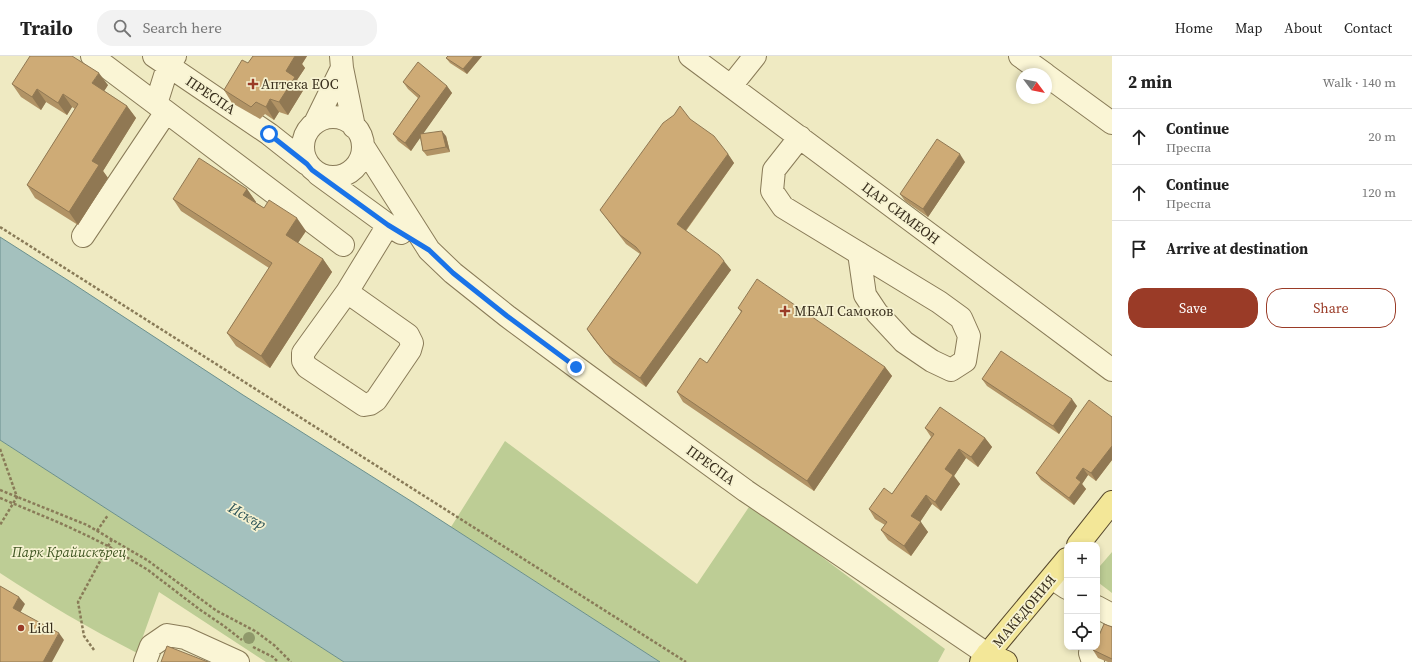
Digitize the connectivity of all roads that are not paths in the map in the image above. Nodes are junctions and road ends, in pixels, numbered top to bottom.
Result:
1 (92, 56) edge
2 (690, 56) edge
3 (755, 56) edge
4 (1020, 56) edge
5 (165, 59) edge
6 (342, 62) edge
7 (1037, 68) edge
8 (1052, 79) edge
9 (730, 86) junction
10 (161, 108) junction
11 (1112, 124) edge
12 (310, 130) junction
13 (269, 134) junction
14 (359, 136) junction
15 (800, 137) junction
16 (313, 169) junction
17 (388, 225) junction
18 (84, 236) dead end
19 (343, 245) dead end
20 (429, 250) junction
21 (859, 253) junction
22 (347, 292) junction
23 (1112, 370) edge
24 (1112, 502) edge
25 (1080, 542) edge
26 (1064, 568) edge
27 (1059, 583) edge
28 (1100, 609) edge
29 (1112, 615) edge
30 (243, 650) edge
31 (1090, 650) edge
32 (991, 659) edge
33 (145, 662) edge
34 (1093, 662) edge

1 - 10 street
2 - 9 street, ЦАР СИМЕОН
3 - 9 street
4 - 7 street
5 - 10 street
5 - 13 street, ПРЕСПА
6 - 12 street
6 - 14 street
8 - 11 street
9 - 15 street, ЦАР СИМЕОН
10 - 18 street
10 - 19 street
12 - 13 street, ПРЕСПА
12 - 14 street
12 - 16 street
13 - 16 street, ПРЕСПА
14 - 16 street
14 - 20 street, ПРЕСПА
15 - 21 street
15 - 23 street, ЦАР СИМЕОН
16 - 17 street, ПРЕСПА
17 - 20 street, ПРЕСПА
17 - 22 street
20 - 32 street, ПРЕСПА
21 - 21 street
22 - 22 street
24 - 25 main road
26 - 27 main road, МАКЕДОНИЯ
27 - 32 main road, МАКЕДОНИЯ
28 - 29 street
30 - 33 street
31 - 34 street

